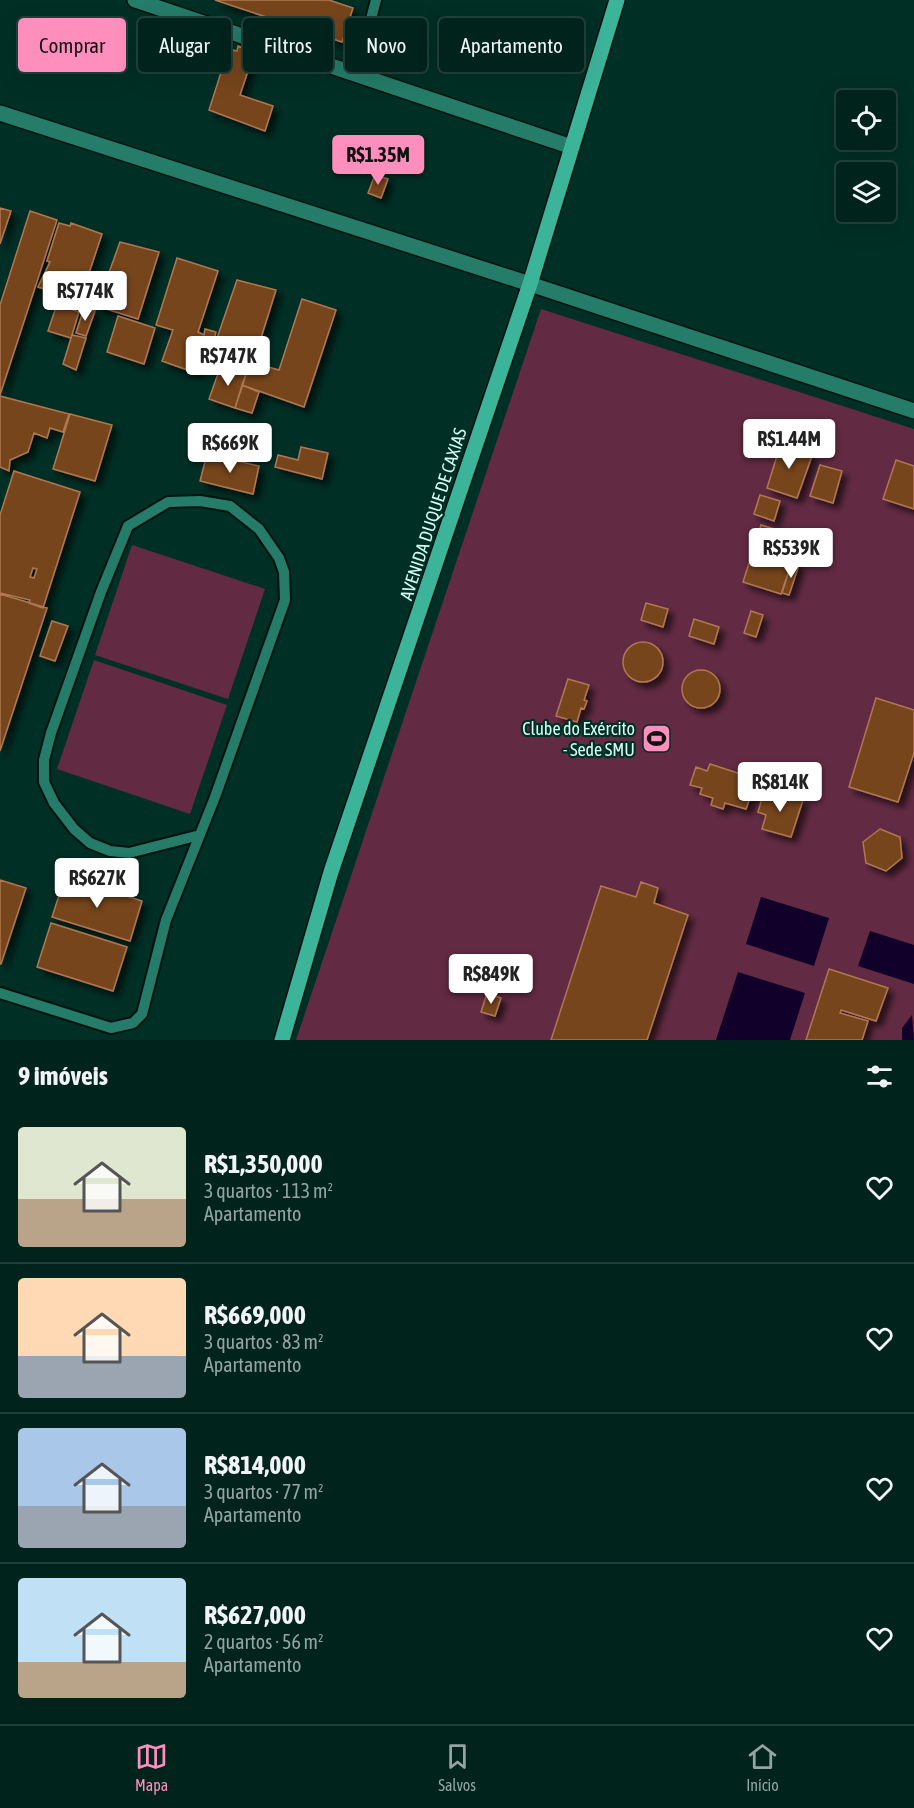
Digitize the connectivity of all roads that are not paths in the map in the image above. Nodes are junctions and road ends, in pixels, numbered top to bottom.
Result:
1 (135, 0) edge
2 (376, 0) edge
3 (617, 0) edge
4 (357, 75) junction
5 (0, 113) edge
6 (572, 147) junction
7 (530, 284) junction
8 (914, 411) edge
9 (200, 835) junction
10 (0, 993) edge
11 (282, 1040) edge

1 - 4 street
2 - 4 lane
3 - 6 main road, AVENIDA DUQUE DE CAXIAS
4 - 6 street
5 - 7 street
6 - 7 main road, AVENIDA DUQUE DE CAXIAS
7 - 8 street
7 - 11 main road, AVENIDA DUQUE DE CAXIAS
9 - 9 lane
9 - 10 lane

